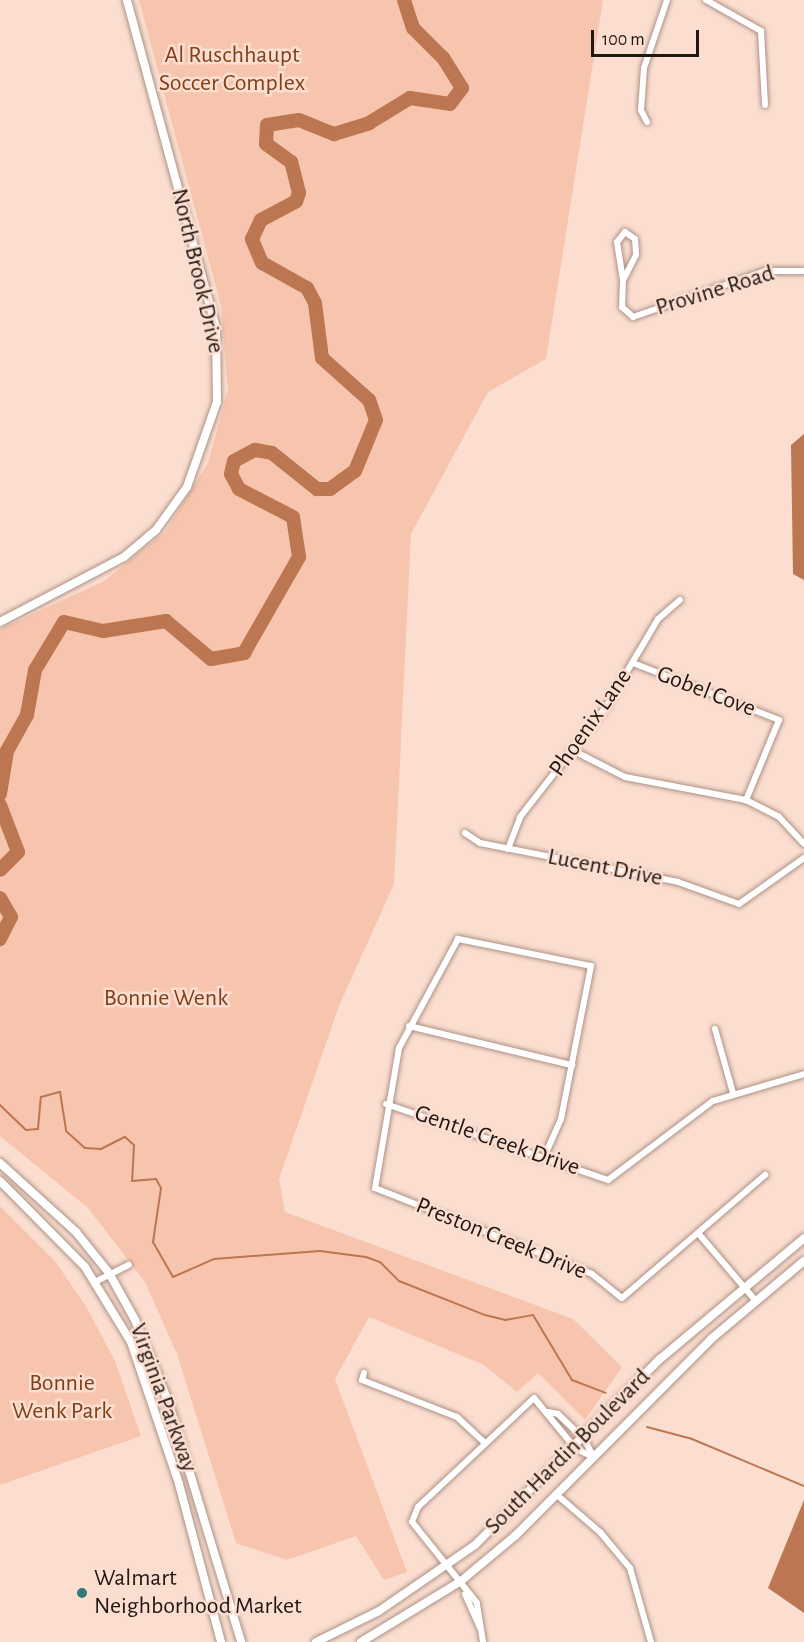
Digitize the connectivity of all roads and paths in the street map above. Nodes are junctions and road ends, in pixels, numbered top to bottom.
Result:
1 (127, 0) edge
2 (667, 0) edge
3 (706, 0) edge
4 (765, 105) dead end
5 (647, 122) dead end
6 (804, 271) edge
7 (623, 280) junction
8 (680, 600) dead end
9 (0, 622) edge
10 (633, 663) junction
11 (574, 751) junction
12 (746, 800) junction
13 (465, 833) dead end
14 (804, 844) edge
15 (508, 849) junction
16 (804, 858) edge
17 (409, 1026) junction
18 (715, 1029) dead end
19 (572, 1065) junction
20 (804, 1074) edge
21 (733, 1093) junction
22 (386, 1104) junction
23 (546, 1155) junction
24 (0, 1163) edge
25 (765, 1175) dead end
26 (0, 1181) edge
27 (698, 1233) junction
28 (804, 1238) edge
29 (804, 1261) edge
30 (129, 1265) dead end
31 (109, 1273) junction
32 (95, 1282) junction
33 (743, 1286) junction
34 (755, 1300) junction
35 (364, 1373) dead end
36 (548, 1412) junction
37 (177, 1430) junction
38 (163, 1434) junction
39 (584, 1439) junction
40 (484, 1443) junction
41 (575, 1448) junction
42 (593, 1457) junction
43 (557, 1495) junction
44 (444, 1567) junction
45 (457, 1584) junction
46 (465, 1594) junction
47 (480, 1628) junction
48 (221, 1642) edge
49 (241, 1642) edge
50 (316, 1642) edge
51 (361, 1642) edge
52 (483, 1642) edge
53 (651, 1642) edge

1 - 9 main road, North Brook Drive
2 - 5 street
3 - 4 street
6 - 7 street, Provine Road
7 - 7 street
8 - 10 street, Phoenix Lane
10 - 11 street, Phoenix Lane
10 - 12 street, Gobel Cove
11 - 12 street
11 - 15 street, Phoenix Lane
12 - 14 street
13 - 15 street, Lucent Drive
15 - 16 street, Lucent Drive
17 - 19 street
17 - 19 street
17 - 22 street
18 - 21 street
19 - 23 street
20 - 21 street
21 - 23 street, Gentle Creek Drive
22 - 23 street, Gentle Creek Drive
22 - 27 street, Preston Creek Drive
24 - 31 main road, Virginia Parkway
25 - 27 street
26 - 32 main road, Virginia Parkway
27 - 33 street
28 - 33 main road, South Hardin Boulevard
29 - 34 main road, South Hardin Boulevard
30 - 31 street
31 - 32 street
31 - 37 main road, Virginia Parkway
32 - 38 main road, Virginia Parkway
33 - 34 street
33 - 39 main road, South Hardin Boulevard
34 - 42 main road, South Hardin Boulevard
35 - 40 street
36 - 39 street
36 - 40 street
36 - 41 street
37 - 38 main road
37 - 49 main road, Virginia Parkway
38 - 48 main road, Virginia Parkway
39 - 41 main road, South Hardin Boulevard
39 - 42 street
40 - 44 street
41 - 42 street
41 - 44 main road, South Hardin Boulevard
42 - 43 main road, South Hardin Boulevard
43 - 45 main road, South Hardin Boulevard
43 - 53 street
44 - 45 street
44 - 50 main road, South Hardin Boulevard
45 - 46 street
45 - 51 main road, South Hardin Boulevard
46 - 47 street
46 - 47 street
47 - 52 street

